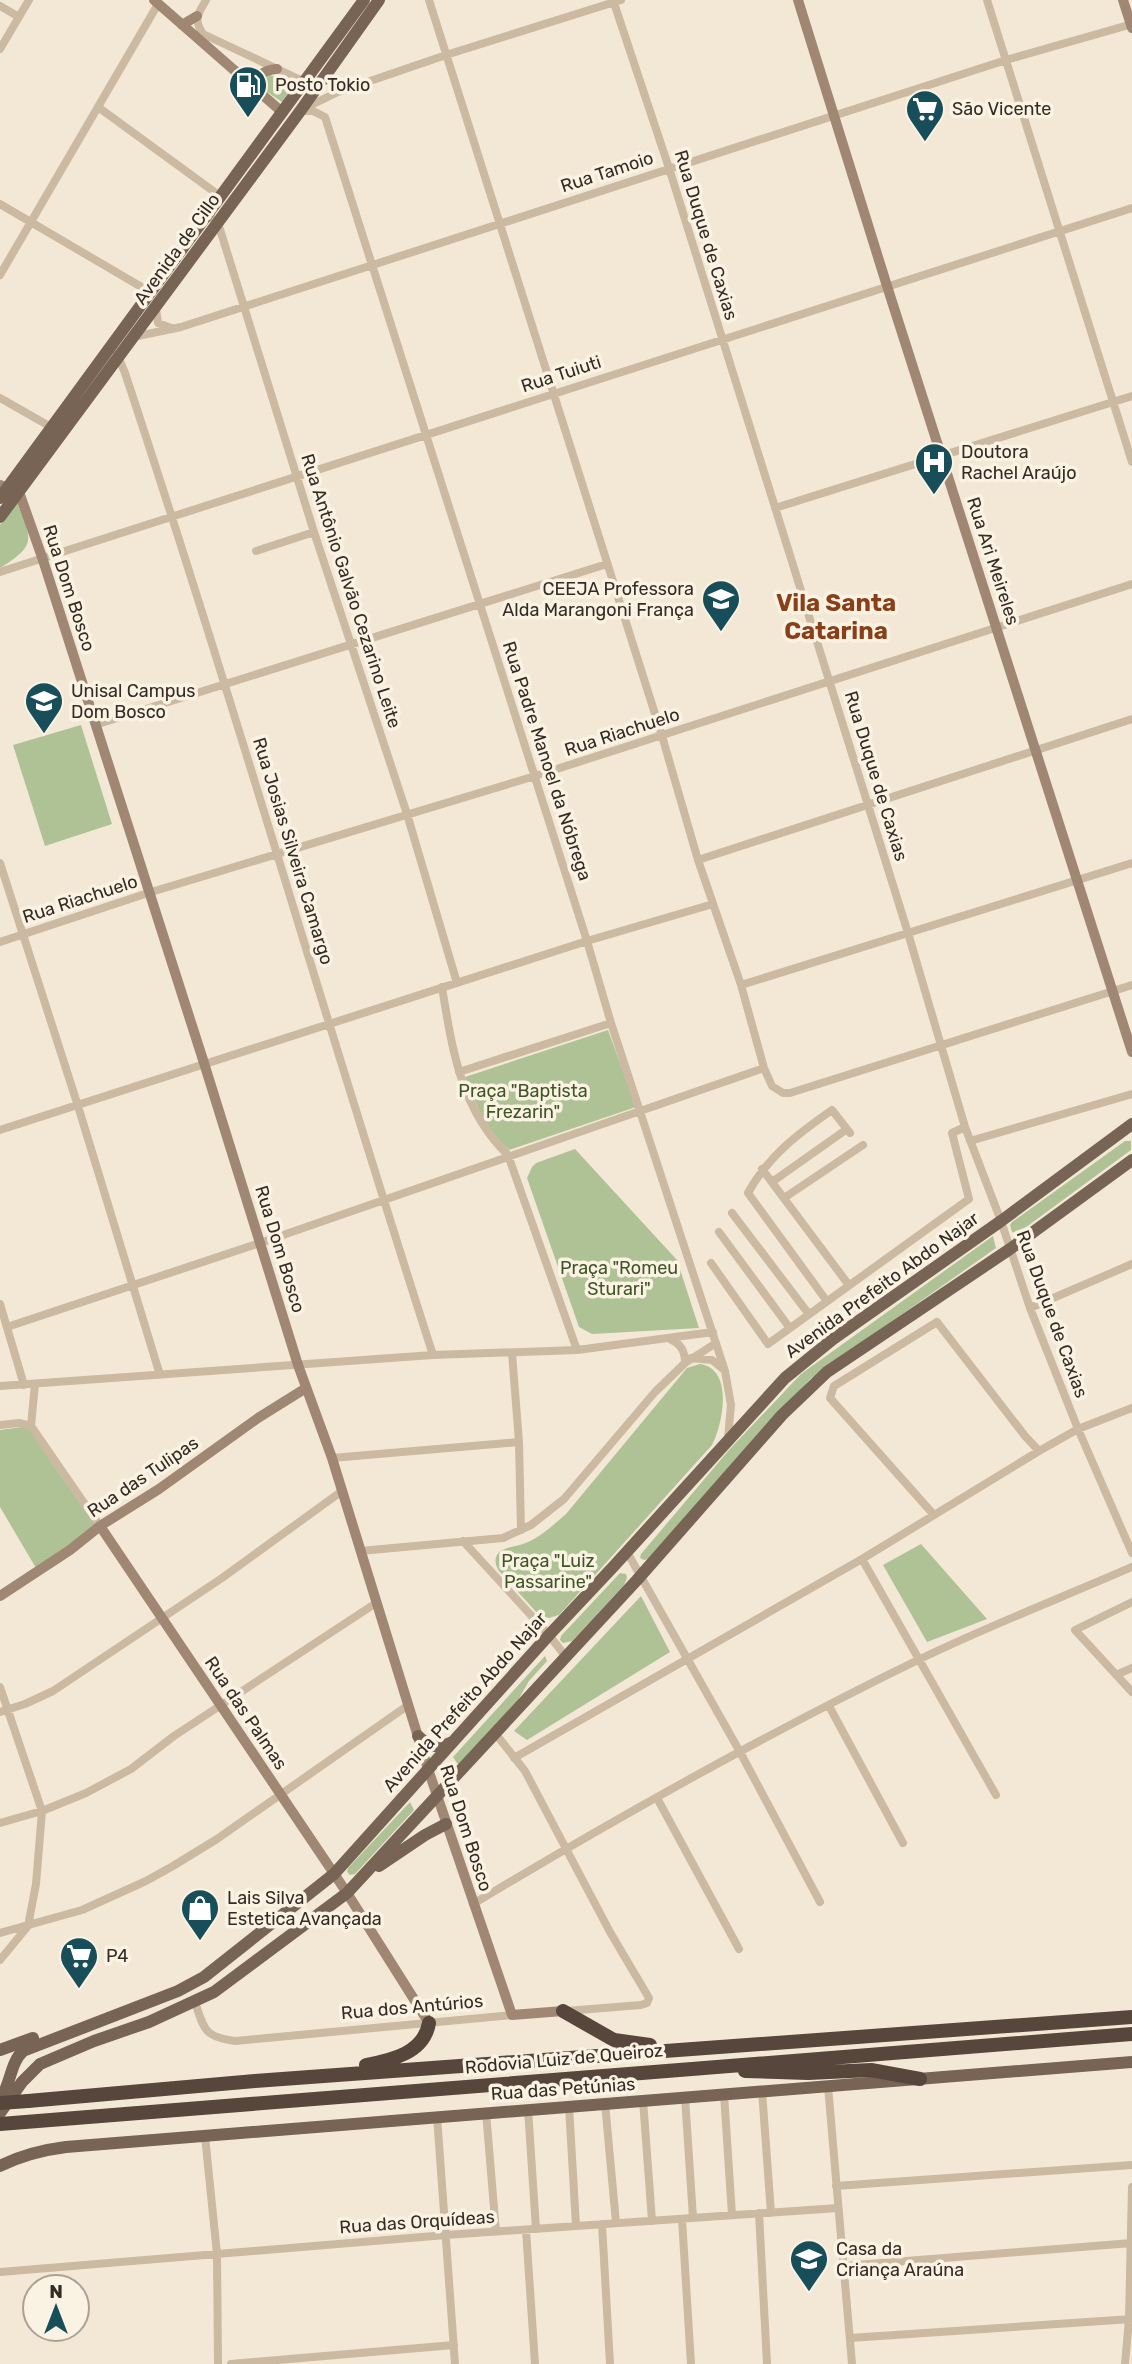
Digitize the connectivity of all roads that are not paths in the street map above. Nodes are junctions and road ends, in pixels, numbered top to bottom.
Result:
1 (29, 0) edge
2 (206, 0) edge
3 (364, 0) edge
4 (379, 0) edge
5 (429, 0) edge
6 (798, 0) edge
7 (987, 0) edge
8 (1123, 0) edge
9 (616, 1) edge
10 (156, 2) edge
11 (0, 6) edge
12 (197, 16) junction
13 (19, 17) junction
14 (182, 25) junction
15 (1132, 25) edge
16 (0, 49) edge
17 (446, 55) junction
18 (1006, 60) junction
19 (277, 69) junction
20 (305, 82) junction
21 (257, 92) junction
22 (98, 107) junction
23 (301, 110) junction
24 (282, 112) junction
25 (833, 117) junction
26 (669, 168) junction
27 (220, 197) junction
28 (0, 204) edge
29 (1132, 208) edge
30 (207, 215) junction
31 (31, 222) junction
32 (218, 223) junction
33 (498, 224) junction
34 (1058, 231) junction
35 (373, 265) junction
36 (0, 275) edge
37 (887, 286) junction
38 (150, 292) junction
39 (157, 306) junction
40 (244, 306) junction
41 (181, 327) junction
42 (132, 338) junction
43 (722, 340) junction
44 (116, 347) junction
45 (552, 393) junction
46 (1132, 396) edge
47 (0, 398) edge
48 (1114, 402) junction
49 (51, 427) junction
50 (426, 433) junction
51 (941, 456) junction
52 (1132, 462) edge
53 (297, 475) junction
54 (9, 488) edge
55 (0, 498) edge
56 (775, 508) junction
57 (173, 516) junction
58 (0, 517) edge
59 (314, 532) junction
60 (256, 551) dead end
61 (43, 557) junction
62 (607, 564) junction
63 (0, 572) edge
64 (1132, 584) edge
65 (479, 603) junction
66 (996, 626) junction
67 (352, 645) junction
68 (830, 680) junction
69 (226, 685) junction
70 (1132, 719) edge
71 (94, 725) junction
72 (662, 736) junction
73 (1036, 750) junction
74 (535, 776) junction
75 (868, 805) junction
76 (407, 814) junction
77 (277, 854) junction
78 (698, 860) junction
79 (0, 863) edge
80 (1132, 863) edge
81 (1076, 880) junction
82 (148, 893) junction
83 (713, 904) junction
84 (908, 933) junction
85 (22, 935) junction
86 (587, 941) junction
87 (0, 942) edge
88 (457, 983) junction
89 (741, 985) junction
90 (1132, 985) edge
91 (442, 987) junction
92 (1112, 992) junction
93 (611, 1023) junction
94 (328, 1024) junction
95 (941, 1045) junction
96 (1132, 1052) edge
97 (204, 1063) junction
98 (764, 1069) junction
99 (459, 1072) junction
100 (1132, 1094) edge
101 (78, 1106) junction
102 (640, 1110) junction
103 (965, 1127) junction
104 (1130, 1127) edge
105 (0, 1130) edge
106 (970, 1141) junction
107 (863, 1145) dead end
108 (508, 1155) junction
109 (1132, 1160) edge
110 (762, 1169) junction
111 (772, 1182) junction
112 (784, 1198) junction
113 (383, 1200) junction
114 (732, 1213) dead end
115 (1001, 1221) junction
116 (719, 1232) dead end
117 (260, 1243) junction
118 (1010, 1249) junction
119 (711, 1263) dead end
120 (1132, 1264) edge
121 (132, 1284) junction
122 (848, 1284) junction
123 (826, 1300) junction
124 (0, 1304) edge
125 (1030, 1308) junction
126 (808, 1313) junction
127 (7, 1327) junction
128 (789, 1327) junction
129 (713, 1332) junction
130 (670, 1339) junction
131 (716, 1343) junction
132 (577, 1350) junction
133 (512, 1353) junction
134 (433, 1355) junction
135 (688, 1361) junction
136 (298, 1365) junction
137 (725, 1371) junction
138 (160, 1375) junction
139 (35, 1384) junction
140 (24, 1385) junction
141 (0, 1387) edge
142 (306, 1388) junction
143 (1132, 1408) edge
144 (0, 1426) edge
145 (31, 1426) junction
146 (1078, 1429) junction
147 (727, 1440) junction
148 (519, 1442) junction
149 (1039, 1451) junction
150 (331, 1458) junction
151 (342, 1491) junction
152 (934, 1515) junction
153 (100, 1526) junction
154 (521, 1530) junction
155 (463, 1542) junction
156 (360, 1551) junction
157 (627, 1552) junction
158 (1132, 1553) edge
159 (862, 1559) junction
160 (1132, 1567) edge
161 (642, 1576) junction
162 (0, 1596) edge
163 (1132, 1602) edge
164 (376, 1603) junction
165 (161, 1620) junction
166 (549, 1635) junction
167 (566, 1657) junction
168 (688, 1658) junction
169 (920, 1659) junction
170 (1132, 1668) edge
171 (1116, 1675) junction
172 (0, 1687) edge
173 (1132, 1692) edge
174 (407, 1706) junction
175 (829, 1706) junction
176 (220, 1707) junction
177 (4, 1711) edge
178 (495, 1733) junction
179 (418, 1736) junction
180 (452, 1742) junction
181 (740, 1752) junction
182 (514, 1758) junction
183 (428, 1769) junction
184 (280, 1793) junction
185 (437, 1795) junction
186 (996, 1796) dead end
187 (657, 1798) junction
188 (42, 1811) junction
189 (0, 1823) edge
190 (446, 1824) junction
191 (903, 1843) dead end
192 (566, 1848) junction
193 (334, 1874) junction
194 (350, 1889) junction
195 (820, 1902) dead end
196 (473, 1904) junction
197 (28, 1926) junction
198 (0, 1933) edge
199 (739, 1949) dead end
200 (0, 1960) edge
201 (195, 2002) junction
202 (134, 2008) junction
203 (563, 2011) junction
204 (512, 2015) junction
205 (1132, 2017) edge
206 (429, 2022) junction
207 (1132, 2034) edge
208 (17, 2044) junction
209 (35, 2045) junction
210 (700, 2048) junction
211 (0, 2049) edge
212 (1132, 2062) edge
213 (688, 2068) junction
214 (30, 2072) junction
215 (920, 2079) junction
216 (255, 2081) junction
217 (828, 2086) junction
218 (762, 2091) junction
219 (724, 2094) junction
220 (685, 2097) junction
221 (643, 2100) junction
222 (0, 2102) edge
223 (605, 2103) junction
224 (569, 2106) junction
225 (528, 2109) junction
226 (486, 2112) junction
227 (0, 2113) edge
228 (437, 2116) junction
229 (6, 2124) edge
230 (205, 2136) junction
231 (1132, 2165) edge
232 (0, 2166) edge
233 (836, 2186) junction
234 (1132, 2187) edge
235 (838, 2208) junction
236 (759, 2213) junction
237 (771, 2213) junction
238 (733, 2215) junction
239 (693, 2218) junction
240 (682, 2219) junction
241 (652, 2221) junction
242 (616, 2223) junction
243 (601, 2224) junction
244 (576, 2226) junction
245 (536, 2229) junction
246 (526, 2230) junction
247 (496, 2232) junction
248 (446, 2235) junction
249 (1131, 2243) edge
250 (217, 2254) junction
251 (844, 2266) junction
252 (0, 2272) edge
253 (1130, 2319) edge
254 (850, 2338) junction
255 (454, 2345) junction
256 (218, 2364) edge
257 (230, 2364) edge
258 (455, 2364) edge
259 (534, 2364) edge
260 (610, 2364) edge
261 (691, 2364) edge
262 (767, 2364) edge
263 (852, 2364) edge
264 (1125, 2364) edge

1 - 13 street
2 - 12 street
3 - 20 main road, Avenida de Cillo
4 - 23 main road, Avenida de Cillo
5 - 17 street
6 - 25 main road, Rua Ari Meireles
7 - 18 street
8 - 15 main road
9 - 17 street
9 - 26 street, Rua Duque de Caxias
10 - 14 main road
10 - 22 street
11 - 13 street
12 - 14 main road
12 - 19 street
13 - 16 street
14 - 21 main road
15 - 18 street, Rua Tamoio
17 - 23 street
17 - 33 street
18 - 25 street, Rua Tamoio
18 - 34 street
19 - 20 street
19 - 21 main road
20 - 24 main road, Avenida de Cillo
21 - 24 main road
22 - 27 street
22 - 31 street
23 - 24 street
23 - 32 main road, Avenida de Cillo
23 - 35 street, Rua Padre Manoel da Nóbrega
24 - 27 main road, Avenida de Cillo
25 - 26 street, Rua Tamoio
25 - 37 main road, Rua Ari Meireles
26 - 33 street, Rua Tamoio
26 - 43 street, Rua Duque de Caxias
27 - 30 main road, Avenida de Cillo
28 - 31 street
29 - 34 street, Rua Tuiuti
30 - 32 street
30 - 38 main road, Avenida de Cillo
31 - 36 street
31 - 38 street
32 - 39 main road, Avenida de Cillo
32 - 40 street, Rua Antônio Galvão Cezarino Leite
33 - 35 street, Rua Tamoio
33 - 45 street
34 - 37 street, Rua Tuiuti
34 - 48 street
35 - 40 street, Rua Tamoio
35 - 50 street, Rua Padre Manoel da Nóbrega
37 - 43 street, Rua Tuiuti
37 - 51 main road, Rua Ari Meireles
38 - 44 main road, Avenida de Cillo
39 - 41 street
39 - 42 main road, Avenida de Cillo
40 - 41 street, Rua Tamoio
40 - 53 street, Rua Antônio Galvão Cezarino Leite
41 - 42 street, Rua Tamoio
42 - 44 main road, Avenida de Cillo
42 - 44 street, Rua Tamoio
43 - 45 street, Rua Tuiuti
43 - 56 street, Rua Duque de Caxias
44 - 49 main road, Avenida de Cillo
44 - 54 main road, Avenida de Cillo
44 - 57 street, Rua Josias Silveira Camargo
45 - 50 street, Rua Tuiuti
45 - 62 street
46 - 48 street
47 - 49 street
48 - 51 street
48 - 52 street
49 - 54 main road, Avenida de Cillo
50 - 53 street, Rua Tuiuti
50 - 65 street, Rua Padre Manoel da Nóbrega
51 - 56 street
51 - 66 main road, Rua Ari Meireles
53 - 57 street, Rua Tuiuti
53 - 59 street, Rua Antônio Galvão Cezarino Leite
54 - 55 main road, Avenida de Cillo
54 - 58 main road, Avenida de Cillo
54 - 61 main road, Rua Dom Bosco
56 - 68 street, Rua Duque de Caxias
57 - 61 street, Rua Tuiuti
57 - 69 street, Rua Josias Silveira Camargo
59 - 60 street
59 - 67 street, Rua Antônio Galvão Cezarino Leite
61 - 63 street, Rua Tuiuti
61 - 71 main road, Rua Dom Bosco
62 - 65 street
62 - 72 street
64 - 66 street, Rua Riachuelo
65 - 67 street
65 - 74 street, Rua Padre Manoel da Nóbrega
66 - 68 street, Rua Riachuelo
66 - 73 main road, Rua Ari Meireles
67 - 69 street
67 - 76 street, Rua Antônio Galvão Cezarino Leite
68 - 72 street, Rua Riachuelo
68 - 75 street, Rua Duque de Caxias
69 - 71 street
69 - 77 street, Rua Josias Silveira Camargo
70 - 73 street
71 - 82 main road, Rua Dom Bosco
72 - 74 street, Rua Riachuelo
72 - 78 street
73 - 75 street
73 - 81 main road, Rua Ari Meireles
74 - 76 street, Rua Riachuelo
74 - 86 street, Rua Padre Manoel da Nóbrega
75 - 78 street
75 - 84 street, Rua Duque de Caxias
76 - 77 street, Rua Riachuelo
76 - 88 street, Rua Antônio Galvão Cezarino Leite
77 - 82 street, Rua Riachuelo
77 - 94 street, Rua Josias Silveira Camargo
78 - 83 street
79 - 85 street
80 - 81 street
81 - 84 street
81 - 92 main road, Rua Ari Meireles
82 - 85 street, Rua Riachuelo
82 - 97 main road, Rua Dom Bosco
83 - 86 street
83 - 89 street
84 - 89 street
84 - 95 street, Rua Duque de Caxias
85 - 87 street, Rua Riachuelo
85 - 101 street
86 - 88 street
86 - 93 street, Rua Padre Manoel da Nóbrega
88 - 91 street
89 - 98 street
90 - 92 street
91 - 94 street
91 - 99 street
92 - 95 street
92 - 96 main road, Rua Ari Meireles
93 - 99 street
93 - 102 street, Rua Padre Manoel da Nóbrega
94 - 97 street
94 - 113 street, Rua Josias Silveira Camargo
95 - 98 street
95 - 103 street, Rua Duque de Caxias
97 - 101 street
97 - 117 main road, Rua Dom Bosco
98 - 102 street
99 - 108 street
100 - 106 street
101 - 105 street
101 - 121 street
102 - 108 street
102 - 129 street, Rua Padre Manoel da Nóbrega
103 - 106 street, Rua Duque de Caxias
103 - 122 street
104 - 115 main road, Avenida Prefeito Abdo Najar
106 - 115 street, Rua Duque de Caxias
107 - 112 street
108 - 113 street
108 - 132 street
109 - 118 main road
110 - 111 street
110 - 111 street
110 - 123 street
111 - 112 street
112 - 122 street
113 - 117 street
113 - 134 street, Rua Josias Silveira Camargo
114 - 126 street
115 - 118 street, Rua Duque de Caxias
115 - 147 main road, Avenida Prefeito Abdo Najar
116 - 128 street
117 - 121 street
117 - 136 main road, Rua Dom Bosco
118 - 125 street, Rua Duque de Caxias
118 - 161 main road
119 - 128 street
120 - 125 street
121 - 127 street
121 - 138 street
122 - 123 street
123 - 126 street
124 - 127 street
125 - 146 street, Rua Duque de Caxias
126 - 128 street
127 - 140 street
129 - 130 street
129 - 131 street, Rua Padre Manoel da Nóbrega
130 - 132 street
130 - 135 street
131 - 135 street
131 - 137 street, Rua Padre Manoel da Nóbrega
132 - 133 street
133 - 134 street
133 - 148 street
134 - 136 street
135 - 137 street
135 - 154 street
136 - 138 street
136 - 142 main road, Rua Dom Bosco
137 - 147 street, Rua Padre Manoel da Nóbrega
138 - 139 street
139 - 140 street
139 - 145 street
140 - 141 street
142 - 150 main road, Rua Dom Bosco
142 - 153 main road, Rua das Tulipas
143 - 146 street
144 - 145 street
145 - 153 street, Rua das Palmas
146 - 149 street
146 - 158 street, Rua Duque de Caxias
147 - 157 main road, Avenida Prefeito Abdo Najar
148 - 150 street
148 - 154 street
149 - 152 street
149 - 152 street
150 - 151 main road, Rua Dom Bosco
151 - 156 main road, Rua Dom Bosco
151 - 165 street
152 - 159 street
153 - 162 main road, Rua das Tulipas
153 - 165 main road, Rua das Palmas
154 - 155 street
155 - 156 street
155 - 166 street
156 - 164 main road, Rua Dom Bosco
157 - 161 street
157 - 166 main road, Avenida Prefeito Abdo Najar
159 - 168 street
159 - 169 street
160 - 169 street
161 - 167 main road
161 - 168 street
163 - 171 street
164 - 174 main road, Rua Dom Bosco
164 - 176 street
165 - 176 main road, Rua das Palmas
165 - 177 street
166 - 167 street
166 - 180 main road, Avenida Prefeito Abdo Najar
167 - 178 main road
168 - 181 street
168 - 182 street
169 - 175 street
169 - 186 street
170 - 171 street
171 - 173 street
172 - 177 street
174 - 179 main road, Rua Dom Bosco
174 - 184 street
175 - 181 street
175 - 191 street
176 - 184 main road, Rua das Palmas
176 - 188 street
177 - 188 street
178 - 182 street
178 - 185 main road
179 - 180 main road
179 - 183 main road, Rua Dom Bosco
180 - 183 main road, Avenida Prefeito Abdo Najar
181 - 187 street
181 - 195 street
182 - 192 street
183 - 185 main road, Rua Dom Bosco
183 - 193 main road, Avenida Prefeito Abdo Najar
184 - 193 main road, Rua das Palmas
184 - 197 street
185 - 190 main road, Rua Dom Bosco
185 - 194 main road
187 - 192 street
187 - 199 street
188 - 189 street
188 - 197 street
190 - 194 main road
190 - 196 main road, Rua Dom Bosco
192 - 196 street
192 - 203 street, Rua dos Antúrios
193 - 194 main road, Rua das Palmas
193 - 202 main road, Avenida Prefeito Abdo Najar
194 - 201 main road
194 - 206 main road, Rua das Palmas
196 - 204 main road, Rua Dom Bosco
197 - 198 street
197 - 200 street
201 - 206 street, Rua dos Antúrios
201 - 214 main road
202 - 208 main road
202 - 209 main road, Avenida Prefeito Abdo Najar
203 - 204 main road, Rua dos Antúrios
203 - 210 highway
204 - 206 street, Rua dos Antúrios
205 - 210 highway, Rodovia Luiz de Queiroz
206 - 216 highway
207 - 213 highway, Rodovia Luiz de Queiroz
208 - 209 main road
208 - 211 main road
209 - 214 main road
209 - 222 main road, Avenida Prefeito Abdo Najar
210 - 216 highway, Rodovia Luiz de Queiroz
212 - 215 main road, Rua das Petúnias
213 - 215 highway
213 - 229 highway, Rodovia Luiz de Queiroz
214 - 227 main road
215 - 217 main road, Rua das Petúnias
216 - 222 highway, Rodovia Luiz de Queiroz, bridge
217 - 218 main road, Rua das Petúnias
217 - 233 street
218 - 219 main road, Rua das Petúnias
218 - 237 street
219 - 220 main road, Rua das Petúnias
219 - 238 street
220 - 221 main road, Rua das Petúnias
220 - 239 street
221 - 223 main road, Rua das Petúnias
221 - 241 street
223 - 224 main road, Rua das Petúnias
223 - 242 street
224 - 225 main road, Rua das Petúnias
224 - 244 street
225 - 226 main road, Rua das Petúnias
225 - 245 street
226 - 228 main road, Rua das Petúnias
226 - 247 street
228 - 230 main road, Rua das Petúnias
228 - 248 street
230 - 232 main road, Rua das Petúnias
230 - 250 street
231 - 233 street
233 - 235 street
234 - 249 street
235 - 237 street, Rua das Orquídeas
235 - 251 street
236 - 237 street, Rua das Orquídeas
236 - 238 street, Rua das Orquídeas
236 - 262 street
238 - 239 street, Rua das Orquídeas
239 - 240 street, Rua das Orquídeas
240 - 241 street, Rua das Orquídeas
240 - 261 street
241 - 242 street, Rua das Orquídeas
242 - 243 street, Rua das Orquídeas
243 - 244 street, Rua das Orquídeas
243 - 260 street
244 - 245 street, Rua das Orquídeas
245 - 246 street, Rua das Orquídeas
246 - 247 street, Rua das Orquídeas
246 - 259 street
247 - 248 street, Rua das Orquídeas
248 - 250 street, Rua das Orquídeas
248 - 255 street
249 - 251 street
249 - 253 street
250 - 252 street, Rua das Orquídeas
250 - 256 street
251 - 254 street
253 - 254 street
253 - 264 street
254 - 263 street
255 - 257 street
255 - 258 street

